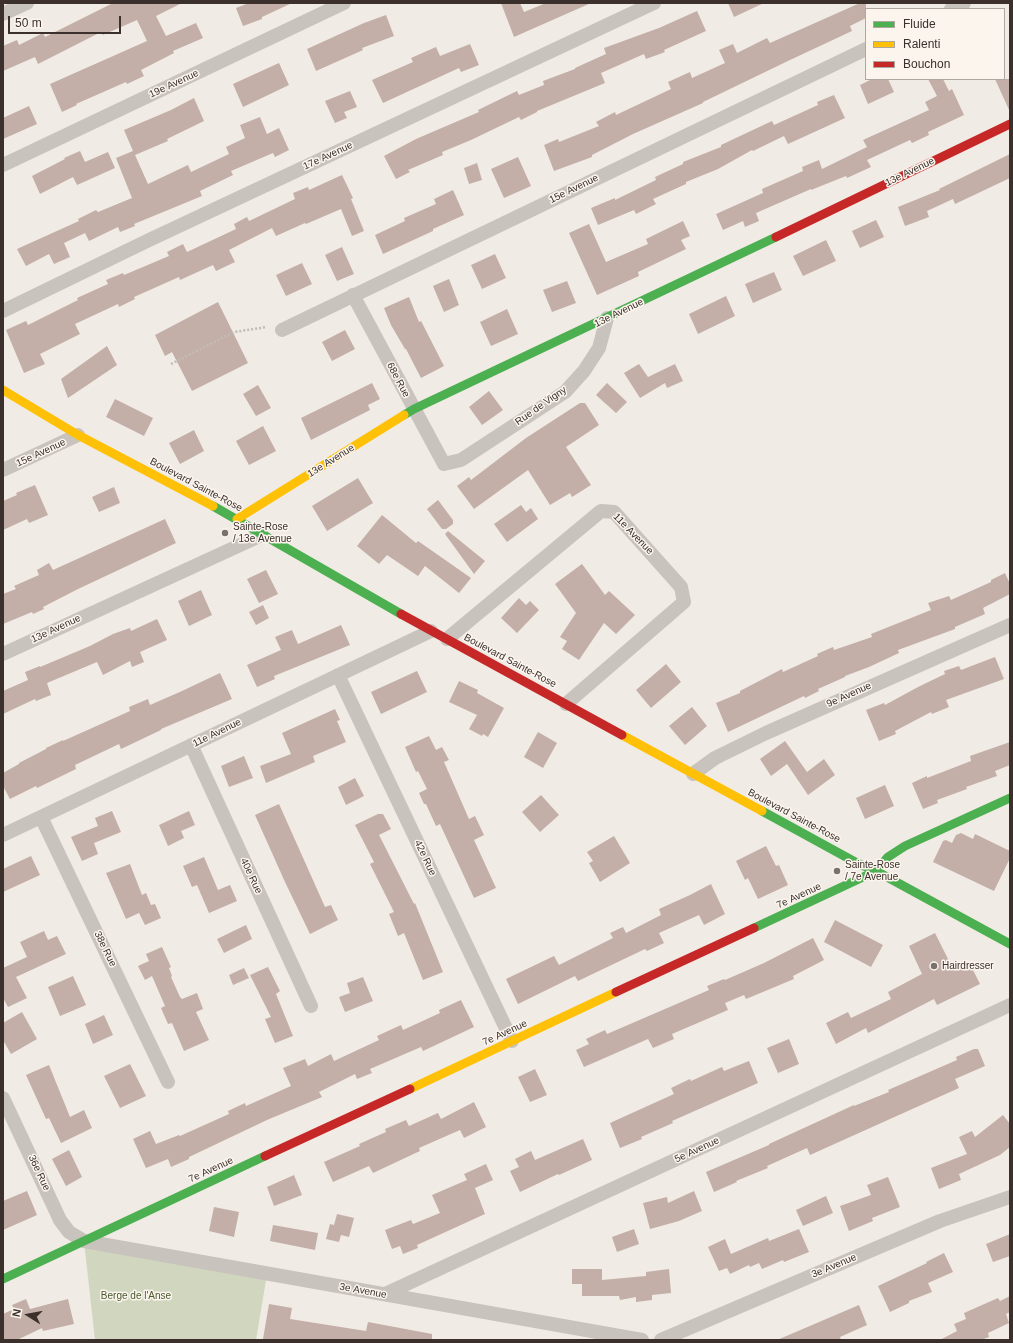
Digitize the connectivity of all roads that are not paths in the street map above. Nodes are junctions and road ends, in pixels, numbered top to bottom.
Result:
1 (27, 3) edge
2 (344, 3) edge
3 (654, 3) edge
4 (964, 3) edge
5 (953, 8) edge
6 (3, 14) edge
7 (865, 49) edge
8 (1010, 124) edge
9 (3, 165) edge
10 (353, 295) junction
11 (3, 311) edge
12 (607, 318) junction
13 (282, 330) dead end
14 (3, 390) edge
15 (414, 409) junction
16 (78, 435) junction
17 (444, 464) joint
18 (3, 470) edge
19 (237, 519) junction
20 (262, 535) junction
21 (1010, 625) edge
22 (431, 631) junction
23 (447, 639) junction
24 (3, 654) edge
25 (338, 675) junction
26 (566, 704) junction
27 (190, 745) junction
28 (693, 774) junction
29 (1010, 798) edge
30 (41, 817) junction
31 (3, 835) edge
32 (876, 871) junction
33 (1010, 944) edge
34 (1010, 1005) edge
35 (311, 1006) dead end
36 (512, 1041) junction
37 (168, 1082) dead end
38 (3, 1098) edge
39 (1010, 1197) edge
40 (84, 1241) junction
41 (3, 1279) edge
42 (385, 1294) junction
43 (642, 1340) edge
44 (661, 1340) edge

1 - 6 street
2 - 9 street, 19e Avenue
3 - 11 street, 17e Avenue
4 - 5 street
7 - 10 street, 15e Avenue
8 - 12 street, 13e Avenue
10 - 13 street, 15e Avenue
10 - 15 street, 68e Rue
12 - 15 street, 13e Avenue
12 - 17 street, Rue de Vigny
14 - 16 street, Boulevard Sainte-Rose
15 - 17 street, 68e Rue
15 - 19 street, 13e Avenue
16 - 18 street, 15e Avenue
16 - 19 street, Boulevard Sainte-Rose
19 - 20 street, Boulevard Sainte-Rose
20 - 22 street, Boulevard Sainte-Rose
20 - 24 street, 13e Avenue
21 - 28 street, 9e Avenue
22 - 23 street, Boulevard Sainte-Rose
22 - 25 street, 11e Avenue
23 - 26 street, Boulevard Sainte-Rose
23 - 26 street, 11e Avenue
25 - 27 street, 11e Avenue
25 - 36 street, 42e Rue
26 - 28 street, Boulevard Sainte-Rose
27 - 30 street, 11e Avenue
27 - 35 street, 40e Rue
28 - 32 street, Boulevard Sainte-Rose
29 - 32 street, 7e Avenue
30 - 31 street, 11e Avenue
30 - 37 street, 38e Rue
32 - 33 street, Boulevard Sainte-Rose
32 - 36 street, 7e Avenue
34 - 42 street, 5e Avenue
36 - 40 street, 7e Avenue
38 - 40 street, 36e Rue
39 - 44 street, 3e Avenue
40 - 41 street, 7e Avenue
40 - 42 street, 3e Avenue
42 - 43 street, 3e Avenue

